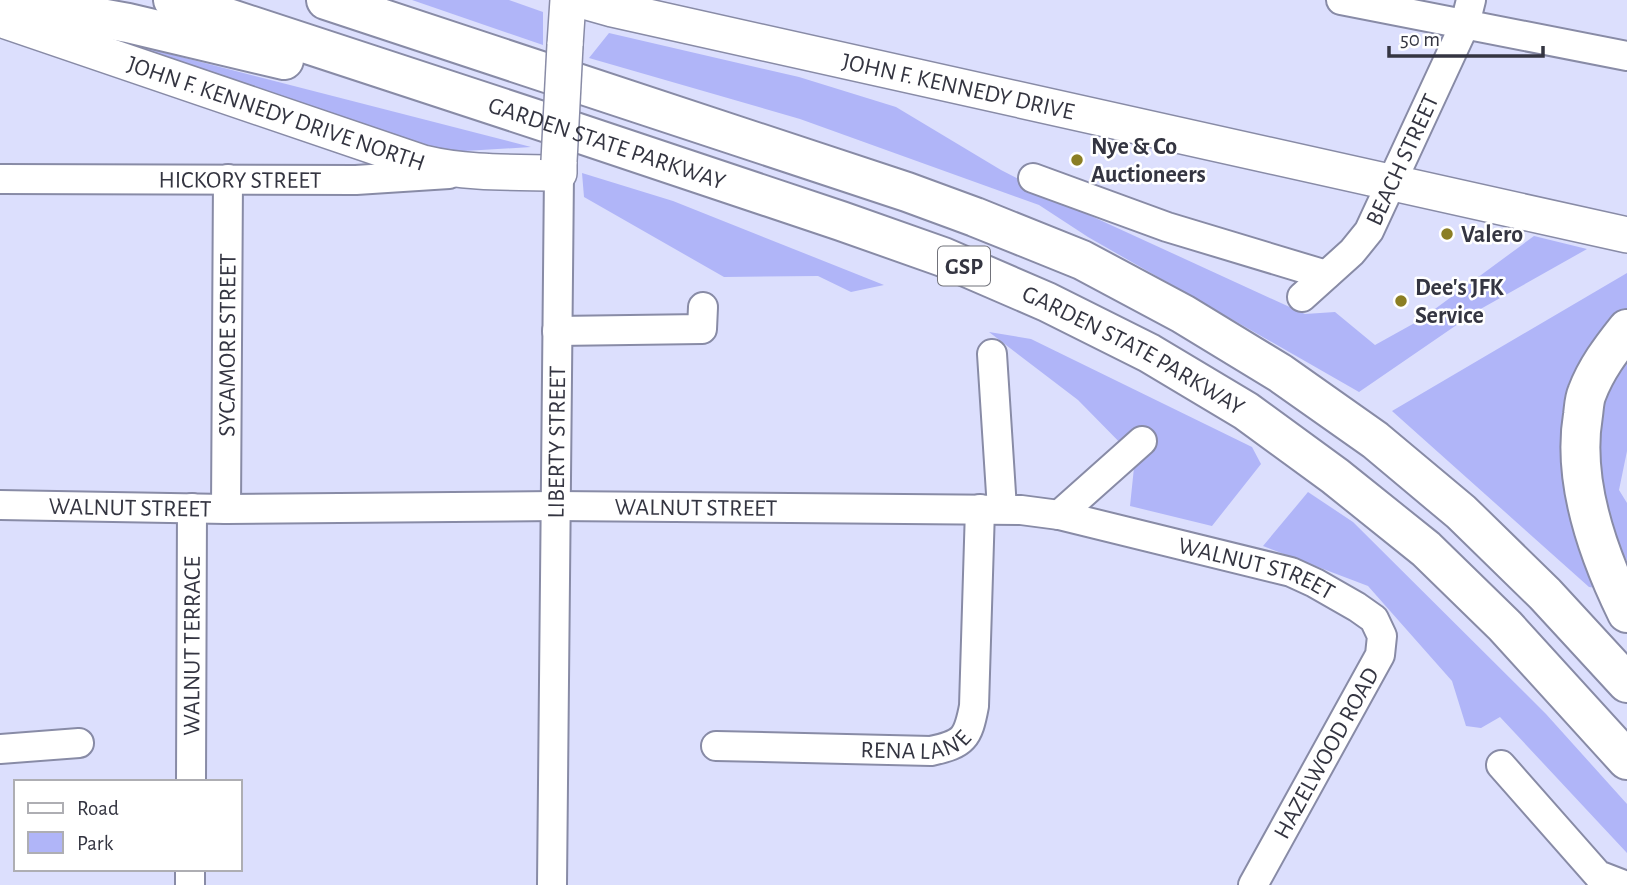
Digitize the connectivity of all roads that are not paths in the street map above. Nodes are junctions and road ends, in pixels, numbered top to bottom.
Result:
1 (2, 0) edge
2 (173, 0) edge
3 (326, 0) edge
4 (365, 0) edge
5 (568, 0) edge
6 (580, 0) edge
7 (1341, 0) edge
8 (1468, 12) edge
9 (0, 19) edge
10 (1627, 57) edge
11 (588, 86) junction
12 (561, 154) junction
13 (481, 172) junction
14 (1032, 178) dead end
15 (0, 179) edge
16 (228, 179) junction
17 (1393, 182) junction
18 (1627, 234) edge
19 (1326, 275) junction
20 (1302, 297) dead end
21 (704, 307) dead end
22 (1627, 329) edge
23 (557, 331) junction
24 (992, 354) dead end
25 (1142, 441) dead end
26 (0, 505) edge
27 (555, 506) junction
28 (192, 508) junction
29 (226, 509) junction
30 (991, 509) junction
31 (1059, 515) junction
32 (1627, 613) edge
33 (1374, 619) joint
34 (1627, 683) edge
35 (79, 743) dead end
36 (716, 746) dead end
37 (0, 749) edge
38 (1627, 760) edge
39 (1501, 765) dead end
40 (191, 780) edge
41 (552, 885) edge
42 (1254, 885) edge
43 (1624, 885) edge

1 - 12 highway
2 - 12 highway, GARDEN STATE PARKWAY / GSP
3 - 11 highway, GARDEN STATE PARKWAY / GSP
4 - 11 highway
5 - 12 main road, LIBERTY STREET, bridge
6 - 17 main road, JOHN F. KENNEDY DRIVE
7 - 8 street
8 - 10 street
8 - 17 street, BEACH STREET
9 - 13 main road, JOHN F. KENNEDY DRIVE NORTH
11 - 34 highway, GARDEN STATE PARKWAY / GSP
12 - 13 main road, JOHN F. KENNEDY DRIVE NORTH
12 - 23 street, LIBERTY STREET
12 - 38 highway, GARDEN STATE PARKWAY / GSP
13 - 16 street, HICKORY STREET
14 - 19 street
15 - 16 street, HICKORY STREET
16 - 29 street, SYCAMORE STREET
17 - 18 main road, JOHN F. KENNEDY DRIVE
17 - 19 street, BEACH STREET
19 - 20 street, BEACH STREET
21 - 23 street
22 - 32 highway
23 - 27 street, LIBERTY STREET
24 - 30 street, RENA LANE
25 - 31 street
26 - 28 street, WALNUT STREET
27 - 29 street, WALNUT STREET
27 - 30 street, WALNUT STREET
27 - 41 street, LIBERTY STREET
28 - 29 street, WALNUT STREET
28 - 40 street, WALNUT TERRACE
30 - 31 street, WALNUT STREET
30 - 36 street, RENA LANE
31 - 33 street, WALNUT STREET
33 - 42 street, HAZELWOOD ROAD
35 - 37 street
39 - 43 street

